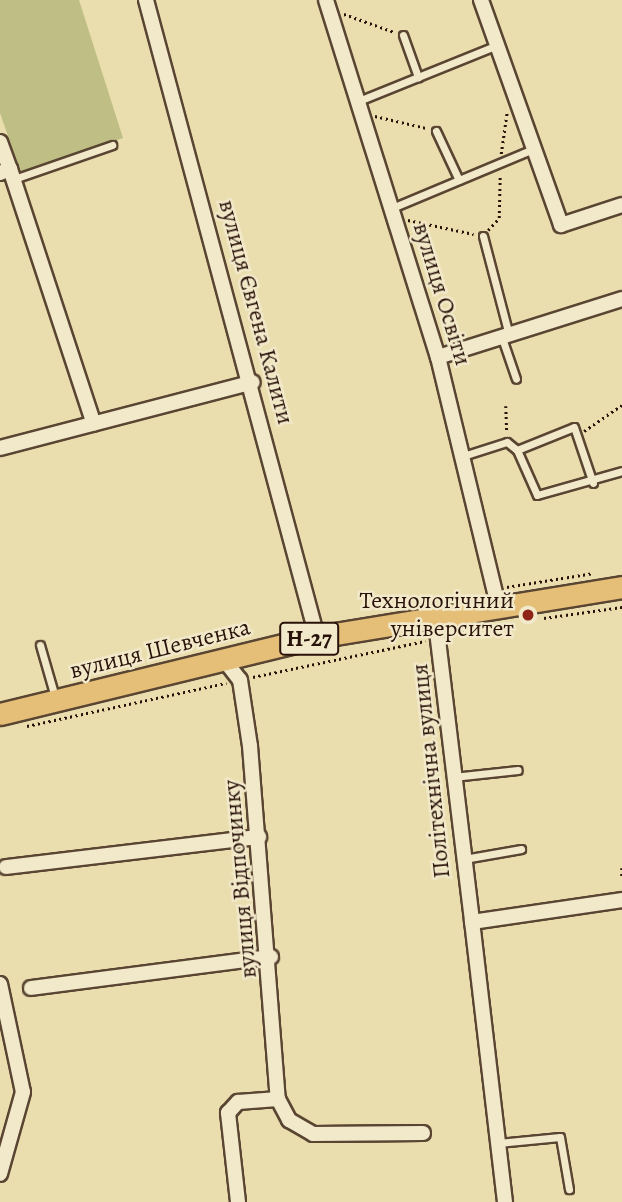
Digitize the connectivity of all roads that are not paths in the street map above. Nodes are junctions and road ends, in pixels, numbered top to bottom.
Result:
1 (146, 0) edge
2 (481, 0) edge
3 (328, 4) edge
4 (403, 35) road end
5 (497, 45) junction
6 (418, 77) junction
7 (363, 107) junction
8 (436, 131) road end
9 (0, 142) edge
10 (112, 145) dead end
11 (533, 149) junction
12 (8, 174) edge
13 (459, 180) junction
14 (622, 205) edge
15 (394, 213) junction
16 (483, 236) road end
17 (622, 299) edge
18 (505, 337) junction
19 (438, 357) junction
20 (516, 379) dead end
21 (253, 382) junction
22 (94, 424) junction
23 (0, 449) edge
24 (517, 450) junction
25 (463, 456) junction
26 (622, 471) edge
27 (593, 483) junction
28 (622, 587) edge
29 (435, 615) junction
30 (498, 615) junction
31 (317, 637) junction
32 (40, 645) dead end
33 (225, 661) junction
34 (56, 701) junction
35 (7, 722) edge
36 (518, 770) dead end
37 (453, 777) junction
38 (259, 837) junction
39 (521, 849) dead end
40 (463, 859) junction
41 (6, 867) dead end
42 (622, 900) edge
43 (472, 922) junction
44 (271, 957) junction
45 (0, 984) edge
46 (31, 988) dead end
47 (278, 1099) junction
48 (423, 1133) dead end
49 (498, 1143) junction
50 (0, 1174) edge
51 (569, 1189) dead end
52 (238, 1202) edge
53 (505, 1202) edge

1 - 21 street, вулиця Євгена Калити
2 - 5 street
3 - 7 street, вулиця Освіти
4 - 6 lane
5 - 6 lane
5 - 11 street
6 - 7 lane
7 - 15 street, вулиця Освіти
8 - 13 lane
9 - 12 street
10 - 12 lane
11 - 13 lane
11 - 14 street
12 - 22 street
13 - 15 lane
15 - 19 street, вулиця Освіти
16 - 18 lane
17 - 18 street
18 - 19 street
18 - 20 lane
19 - 25 street, вулиця Освіти
21 - 22 street
21 - 31 street, вулиця Євгена Калити
22 - 23 street
24 - 25 lane
24 - 27 lane
24 - 27 lane
25 - 30 street, вулиця Освіти
26 - 27 lane
28 - 30 main road, вулиця Шевченка / Н-27
29 - 30 main road, вулиця Шевченка / Н-27
29 - 31 main road, вулиця Шевченка / Н-27
29 - 37 street, Політехнічна вулиця
31 - 33 main road, вулиця Шевченка / Н-27
32 - 34 lane
33 - 34 main road, вулиця Шевченка / Н-27
33 - 38 street, вулиця Відпочинку
34 - 35 main road, вулиця Шевченка / Н-27
36 - 37 lane
37 - 40 street, Політехнічна вулиця
38 - 41 street
38 - 44 street, вулиця Відпочинку
39 - 40 lane
40 - 43 street, Політехнічна вулиця
42 - 43 street
43 - 49 street, Політехнічна вулиця
44 - 46 street
44 - 47 street, вулиця Відпочинку
45 - 50 street
47 - 48 street
47 - 52 street
49 - 51 lane
49 - 53 street, Політехнічна вулиця

